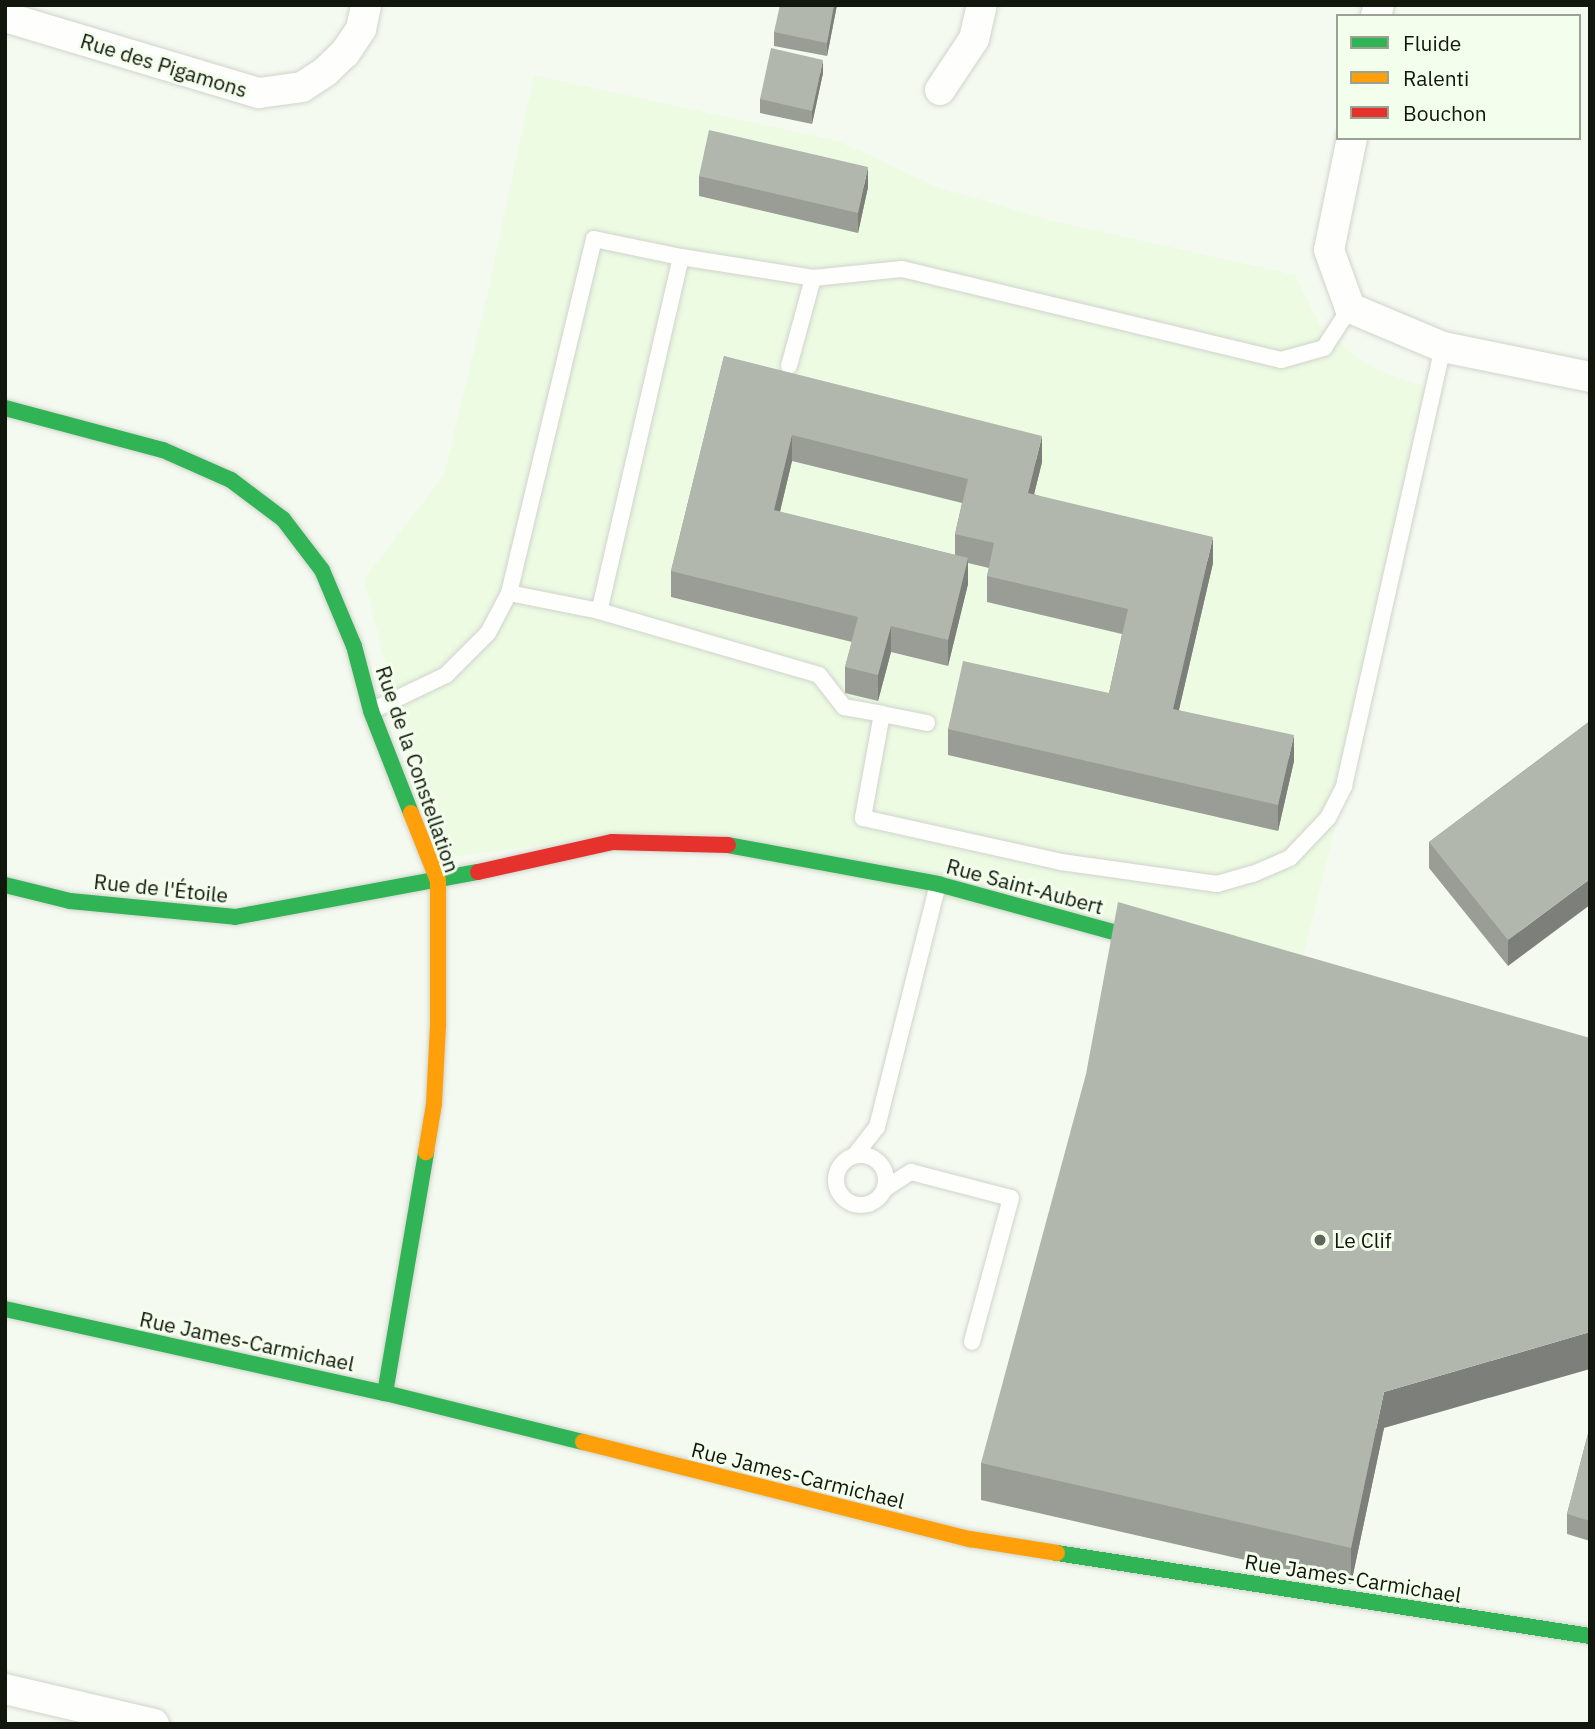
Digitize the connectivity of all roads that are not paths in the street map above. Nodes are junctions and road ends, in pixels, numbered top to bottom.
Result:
1 (366, 5) edge
2 (982, 5) edge
3 (5, 17) edge
4 (940, 90) dead end
5 (1352, 140) edge
6 (681, 257) junction
7 (813, 278) junction
8 (1350, 308) junction
9 (1443, 347) junction
10 (789, 366) dead end
11 (1590, 377) edge
12 (5, 408) edge
13 (509, 593) junction
14 (599, 611) junction
15 (372, 711) junction
16 (882, 714) junction
17 (927, 723) dead end
18 (438, 881) junction
19 (937, 884) junction
20 (5, 885) edge
21 (1174, 948) edge
22 (855, 1155) junction
23 (886, 1188) junction
24 (5, 1309) edge
25 (972, 1342) dead end
26 (385, 1393) junction
27 (1590, 1636) edge
28 (5, 1689) edge
29 (93, 1717) edge
30 (154, 1724) edge

1 - 3 street, Rue des Pigamons
2 - 4 street
5 - 8 street
6 - 7 lane
6 - 13 lane
6 - 14 lane
7 - 8 lane
7 - 10 lane
8 - 9 street
9 - 11 street
9 - 16 lane
12 - 15 street, Rue de la Constellation
13 - 14 lane
13 - 15 lane
14 - 16 lane
15 - 18 street, Rue de la Constellation
16 - 17 lane
18 - 19 street, Rue Saint-Aubert
18 - 20 street, Rue de l'Étoile
18 - 26 street, Rue de la Constellation
19 - 21 street, Rue Saint-Aubert
19 - 22 lane
22 - 23 lane
22 - 23 lane
23 - 25 lane
24 - 26 street, Rue James-Carmichael
26 - 27 street, Rue James-Carmichael
28 - 29 street
29 - 30 street

